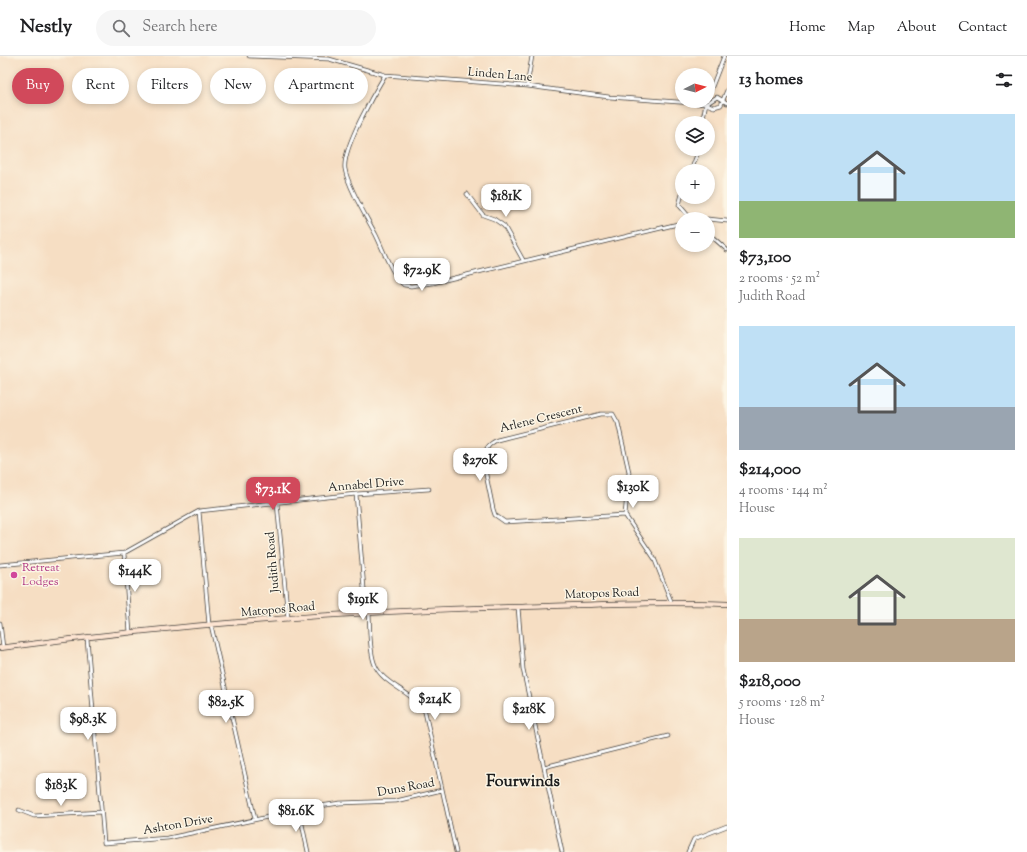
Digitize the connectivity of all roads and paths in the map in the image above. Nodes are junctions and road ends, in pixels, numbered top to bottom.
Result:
1 (249, 56) edge
2 (532, 56) edge
3 (724, 56) edge
4 (329, 58) edge
5 (385, 75) junction
6 (715, 77) edge
7 (527, 86) junction
8 (727, 90) edge
9 (715, 97) edge
10 (675, 100) edge
11 (722, 101) junction
12 (727, 103) edge
13 (715, 106) edge
14 (467, 194) dead end
15 (679, 204) edge
16 (685, 212) edge
17 (715, 220) edge
18 (727, 221) edge
19 (675, 225) edge
20 (715, 240) edge
21 (727, 250) edge
22 (523, 260) junction
23 (429, 489) dead end
24 (356, 494) junction
25 (277, 503) junction
26 (199, 511) junction
27 (625, 516) junction
28 (124, 552) junction
29 (0, 565) edge
30 (671, 601) junction
31 (727, 604) edge
32 (518, 607) junction
33 (368, 612) junction
34 (288, 619) junction
35 (0, 623) edge
36 (210, 625) junction
37 (130, 634) junction
38 (87, 638) junction
39 (2, 648) edge
40 (668, 736) dead end
41 (544, 767) junction
42 (442, 790) junction
43 (19, 810) dead end
44 (299, 810) junction
45 (101, 812) junction
46 (255, 819) junction
47 (727, 826) edge
48 (308, 852) edge
49 (456, 852) edge
50 (562, 852) edge
51 (688, 852) edge

1 - 4 street, Linden Lane
2 - 7 street
3 - 6 street
4 - 5 street, Linden Lane
5 - 7 street, Linden Lane
5 - 22 street
7 - 10 street, Linden Lane
8 - 11 street
9 - 11 street
11 - 12 street
11 - 13 street, Linden Lane
14 - 22 street
15 - 16 street
17 - 18 street
19 - 22 street
20 - 21 street
23 - 24 street, Annabel Drive
24 - 25 street, Annabel Drive
24 - 33 street
25 - 26 street, Annabel Drive
25 - 34 street, Judith Road
26 - 28 street, Annabel Drive
26 - 36 street
27 - 27 street, Arlene Crescent
27 - 30 street
28 - 29 street
28 - 37 street
30 - 31 main road, Matopos Road
30 - 32 main road, Matopos Road
32 - 33 main road, Matopos Road
32 - 41 street
33 - 34 main road, Matopos Road
33 - 42 street
34 - 36 main road, Matopos Road
35 - 39 street
36 - 37 main road, Matopos Road
36 - 46 street
37 - 38 main road, Matopos Road
38 - 39 main road, Matopos Road
38 - 45 street
40 - 41 street
41 - 50 street
42 - 44 street, Duns Road
42 - 49 street
43 - 45 street
44 - 46 street, Duns Road
44 - 48 street
45 - 46 street, Ashton Drive
47 - 51 street

